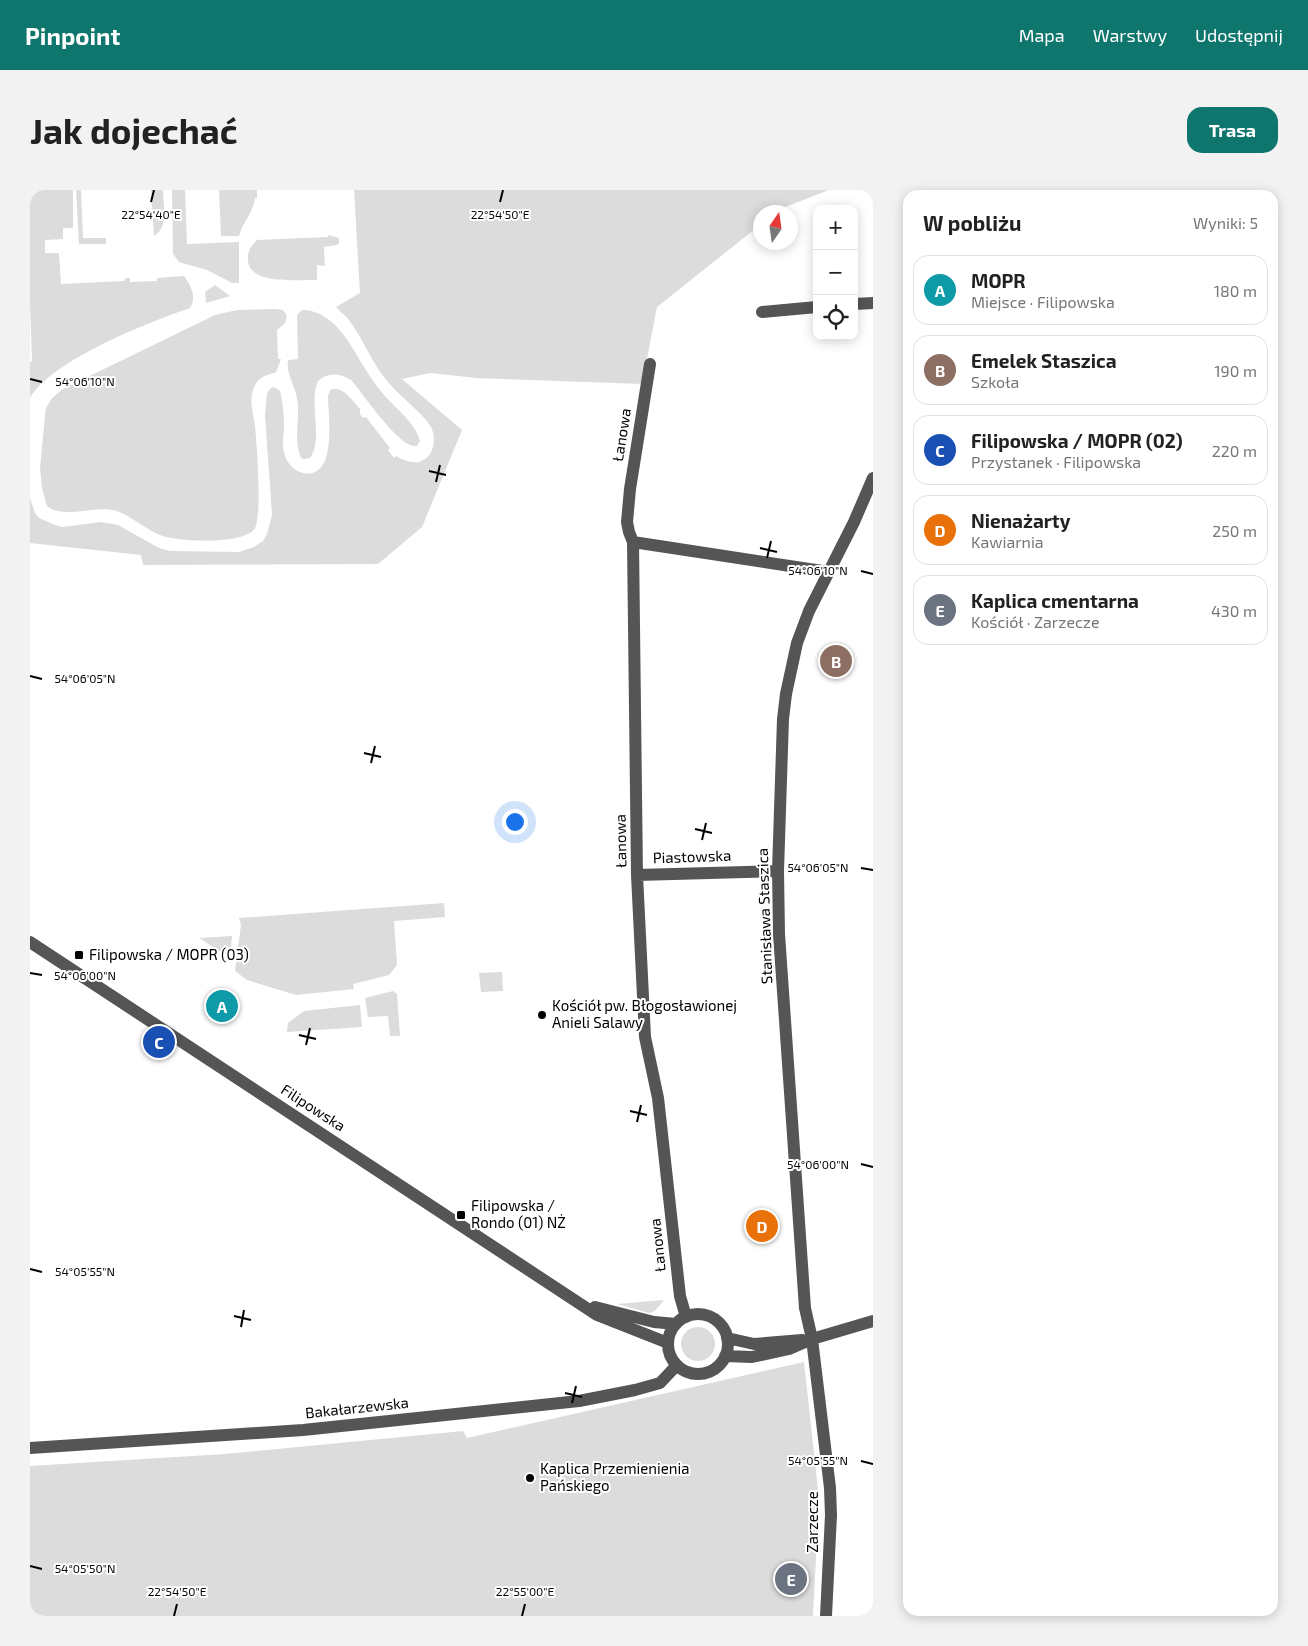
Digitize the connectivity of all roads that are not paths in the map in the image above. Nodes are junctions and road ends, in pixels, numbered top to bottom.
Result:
1 (873, 303) edge
2 (858, 304) edge
3 (813, 307) edge
4 (762, 312) dead end
5 (650, 364) dead end
6 (873, 478) edge
7 (633, 542) junction
8 (829, 572) junction
9 (778, 871) junction
10 (637, 875) junction
11 (30, 942) edge
12 (578, 1302) junction
13 (681, 1320) junction
14 (873, 1321) edge
15 (727, 1338) junction
16 (812, 1339) junction
17 (668, 1343) junction
18 (726, 1356) junction
19 (677, 1365) junction
20 (30, 1448) edge
21 (826, 1616) edge

1 - 2 street
3 - 4 street
5 - 7 street, Łanowa
6 - 8 street, Stanisława Staszica
7 - 8 street
7 - 10 street, Łanowa
8 - 9 street, Stanisława Staszica
9 - 10 street, Piastowska
9 - 16 street, Stanisława Staszica
10 - 13 street, Łanowa
11 - 12 street, Filipowska
12 - 13 street, Filipowska
12 - 17 street, Filipowska
13 - 15 street
13 - 17 street
14 - 16 street
15 - 16 street
15 - 18 street
16 - 18 street
16 - 21 street, Zarzecze
17 - 19 street
18 - 19 street
19 - 20 street, Bakałarzewska

